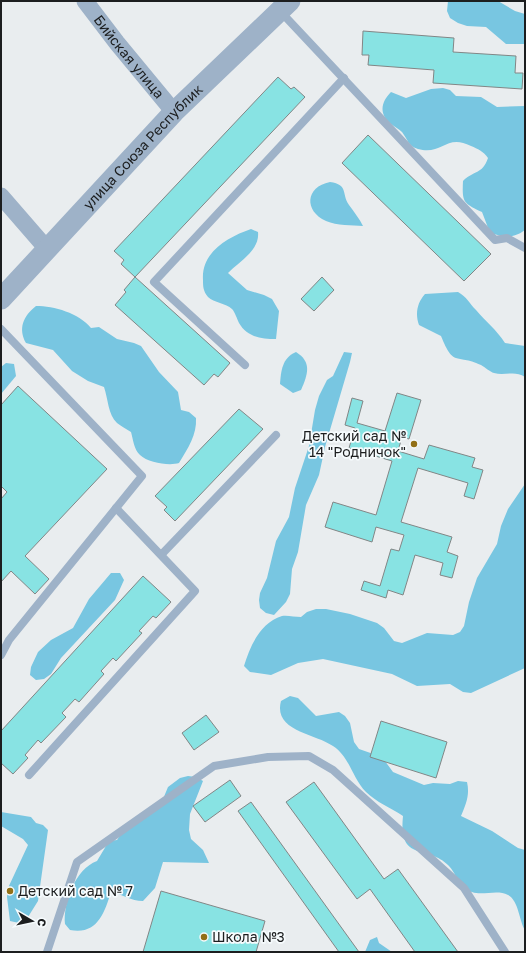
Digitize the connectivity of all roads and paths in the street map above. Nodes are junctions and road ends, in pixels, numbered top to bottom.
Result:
1 (85, 1) edge
2 (285, 6) edge
3 (344, 78) junction
4 (174, 112) junction
5 (1, 196) edge
6 (525, 248) edge
7 (47, 249) junction
8 (1, 298) edge
9 (1, 329) edge
10 (245, 365) dead end
11 (276, 435) dead end
12 (116, 508) junction
13 (162, 554) junction
14 (1, 655) edge
15 (29, 775) dead end
16 (47, 952) edge
17 (505, 952) edge

1 - 4 street, Бийская улица
2 - 3 lane
2 - 4 street, улица Союза Республик
3 - 6 lane
3 - 10 lane
4 - 7 street, улица Союза Республик
5 - 7 street
7 - 8 street, улица Союза Республик
9 - 12 lane
11 - 13 lane
12 - 13 lane
12 - 14 lane
13 - 15 lane
16 - 17 lane

